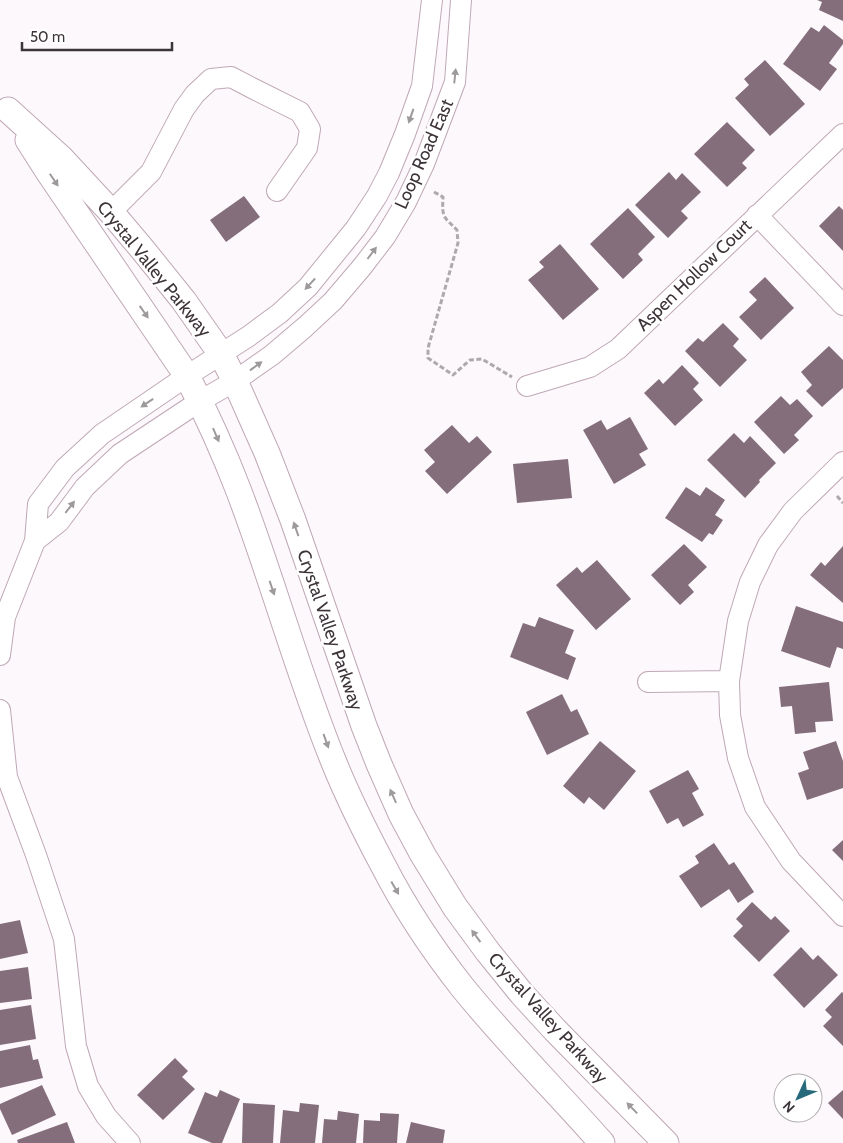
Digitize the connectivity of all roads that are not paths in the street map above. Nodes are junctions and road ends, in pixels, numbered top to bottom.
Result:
1 (432, 0) edge
2 (461, 0) edge
3 (4, 104) edge
4 (843, 134) edge
5 (277, 191) dead end
6 (111, 212) junction
7 (757, 215) junction
8 (843, 305) edge
9 (220, 354) junction
10 (187, 376) junction
11 (235, 381) junction
12 (527, 386) road end
13 (200, 401) junction
14 (843, 462) edge
15 (35, 541) junction
16 (0, 656) edge
17 (729, 681) junction
18 (648, 682) dead end
19 (0, 710) edge
20 (843, 916) edge
21 (130, 1143) edge
22 (602, 1143) edge
23 (666, 1143) edge

1 -> 9 street, Loop Road East
11 -> 2 street, Loop Road East
3 - 6 main road, Crystal Valley Parkway
3 -> 10 main road, Crystal Valley Parkway
4 - 7 street, Aspen Hollow Court
5 - 6 street
6 - 9 main road, Crystal Valley Parkway
7 - 8 street
7 - 12 street, Aspen Hollow Court
9 - 10 street, Loop Road East
9 - 11 main road, Crystal Valley Parkway
10 - 13 main road, Crystal Valley Parkway
10 -> 15 street, Loop Road East
11 - 13 street, Loop Road East
23 -> 11 main road, Crystal Valley Parkway
15 -> 13 street, Loop Road East
13 -> 22 main road, Crystal Valley Parkway
14 - 17 street
15 - 16 street
17 - 18 street
17 - 20 street
19 - 21 street

